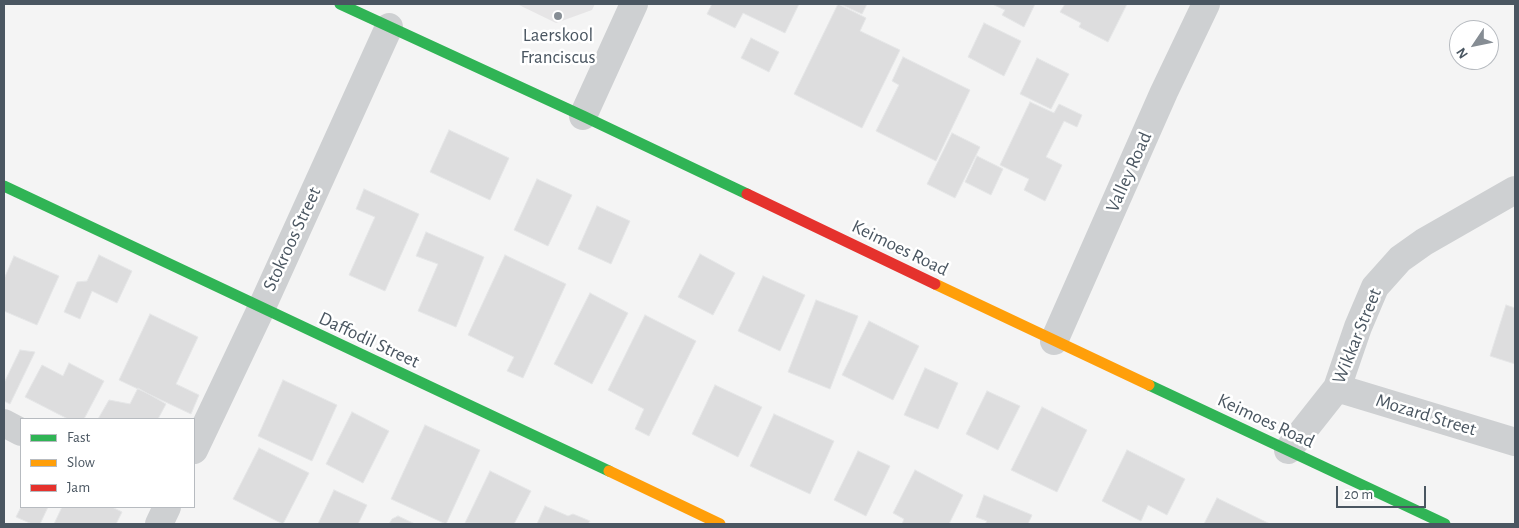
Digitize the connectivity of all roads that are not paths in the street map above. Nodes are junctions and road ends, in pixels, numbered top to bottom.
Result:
1 (340, 4) edge
2 (634, 4) edge
3 (1206, 4) edge
4 (389, 27) junction
5 (583, 116) junction
6 (4, 186) edge
7 (1515, 190) edge
8 (261, 308) junction
9 (1054, 341) junction
10 (1337, 388) junction
11 (4, 423) edge
12 (20, 431) edge
13 (1515, 442) edge
14 (195, 448) edge
15 (1288, 450) junction
16 (167, 508) edge
17 (159, 524) edge
18 (720, 524) edge
19 (1445, 524) edge

1 - 4 street, Keimoes Road
2 - 5 street
3 - 9 street, Valley Road
4 - 5 street, Keimoes Road
4 - 8 street, Stokroos Street
5 - 9 street, Keimoes Road
6 - 8 street, Daffodil Street
7 - 10 street, Wikkar Street
8 - 14 street, Stokroos Street
8 - 18 street, Daffodil Street
9 - 15 street, Keimoes Road
10 - 13 street, Mozard Street
10 - 15 street, Wikkar Street
11 - 12 street
15 - 19 street, Keimoes Road
16 - 17 street

